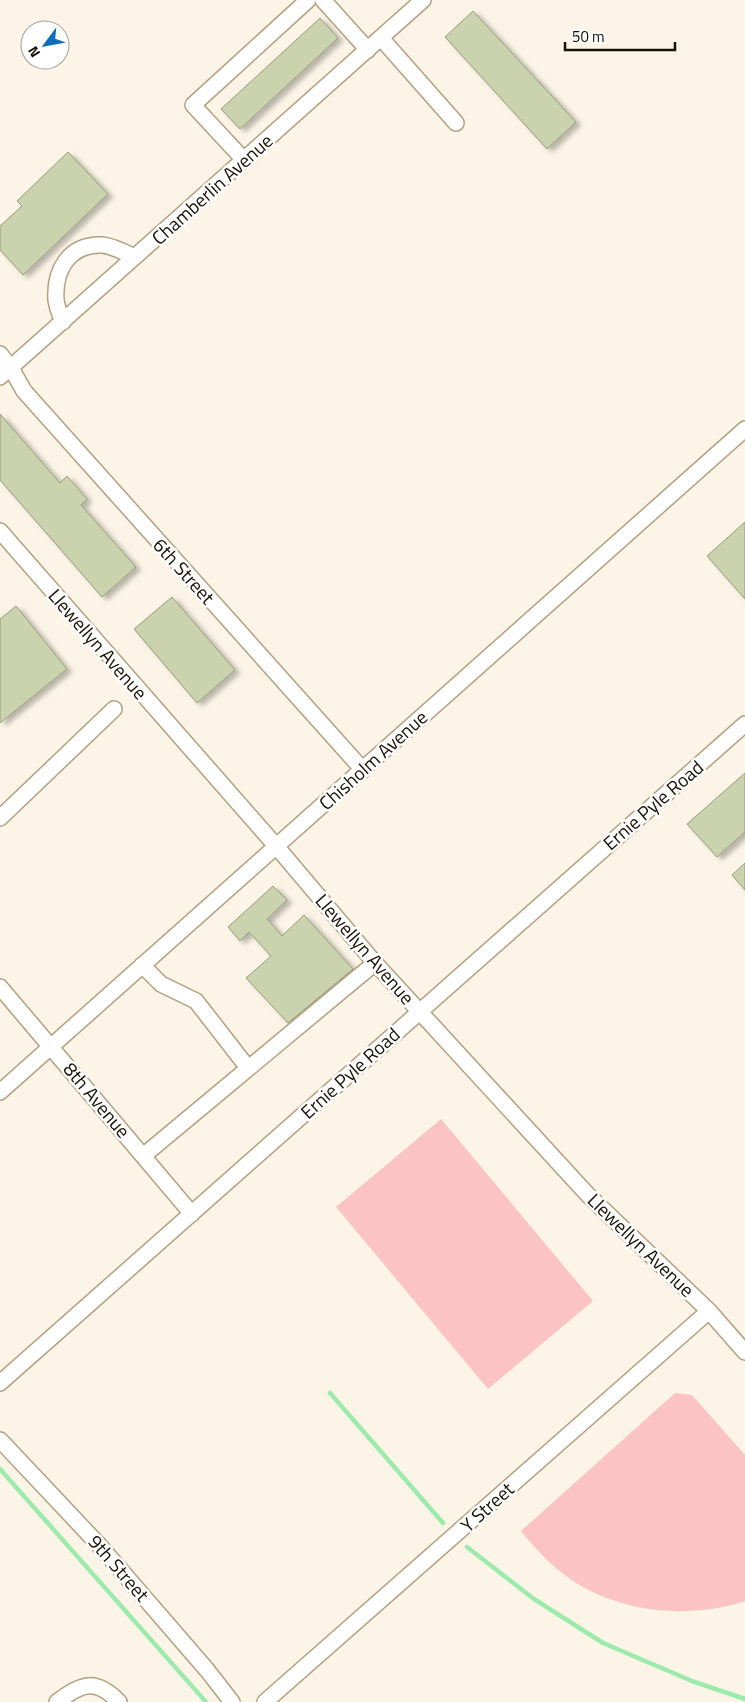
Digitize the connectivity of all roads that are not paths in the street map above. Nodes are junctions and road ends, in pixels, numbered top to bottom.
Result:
1 (308, 0) edge
2 (323, 0) edge
3 (423, 0) edge
4 (380, 38) junction
5 (368, 50) junction
6 (456, 123) dead end
7 (244, 160) junction
8 (135, 257) junction
9 (63, 322) junction
10 (0, 354) edge
11 (6, 373) edge
12 (745, 429) edge
13 (0, 531) edge
14 (114, 709) dead end
15 (745, 724) edge
16 (363, 770) junction
17 (0, 818) edge
18 (276, 846) junction
19 (375, 963) junction
20 (142, 965) junction
21 (0, 986) edge
22 (420, 1010) junction
23 (52, 1046) junction
24 (248, 1068) junction
25 (0, 1092) edge
26 (143, 1156) junction
27 (192, 1214) junction
28 (708, 1311) junction
29 (745, 1352) edge
30 (0, 1383) edge
31 (0, 1440) edge
32 (57, 1702) edge
33 (119, 1702) edge
34 (232, 1702) edge
35 (265, 1702) edge

1 - 7 street
2 - 5 street
3 - 4 street, Chamberlin Avenue
4 - 5 street, Chamberlin Avenue
4 - 6 street
5 - 7 street, Chamberlin Avenue
7 - 8 street, Chamberlin Avenue
8 - 9 street, Chamberlin Avenue
8 - 9 street
9 - 11 street, Chamberlin Avenue
10 - 11 street, 6th Street
11 - 16 street, 6th Street
12 - 16 street, Chisholm Avenue
13 - 18 street, Llewellyn Avenue
14 - 17 street
15 - 22 street, Ernie Pyle Road
16 - 18 street, Chisholm Avenue
18 - 19 street, Llewellyn Avenue
18 - 20 street, Chisholm Avenue
19 - 22 street, Llewellyn Avenue
19 - 24 street
20 - 23 street, Chisholm Avenue
20 - 24 street
21 - 23 street, 8th Avenue
22 - 27 street, Ernie Pyle Road
22 - 28 street, Llewellyn Avenue
23 - 25 street, Chisholm Avenue
23 - 26 street, 8th Avenue
24 - 26 street
26 - 27 street, 8th Avenue
27 - 30 street, Ernie Pyle Road
28 - 29 street, Llewellyn Avenue
28 - 35 street, Y Street
31 - 34 street, 9th Street
32 - 33 street

